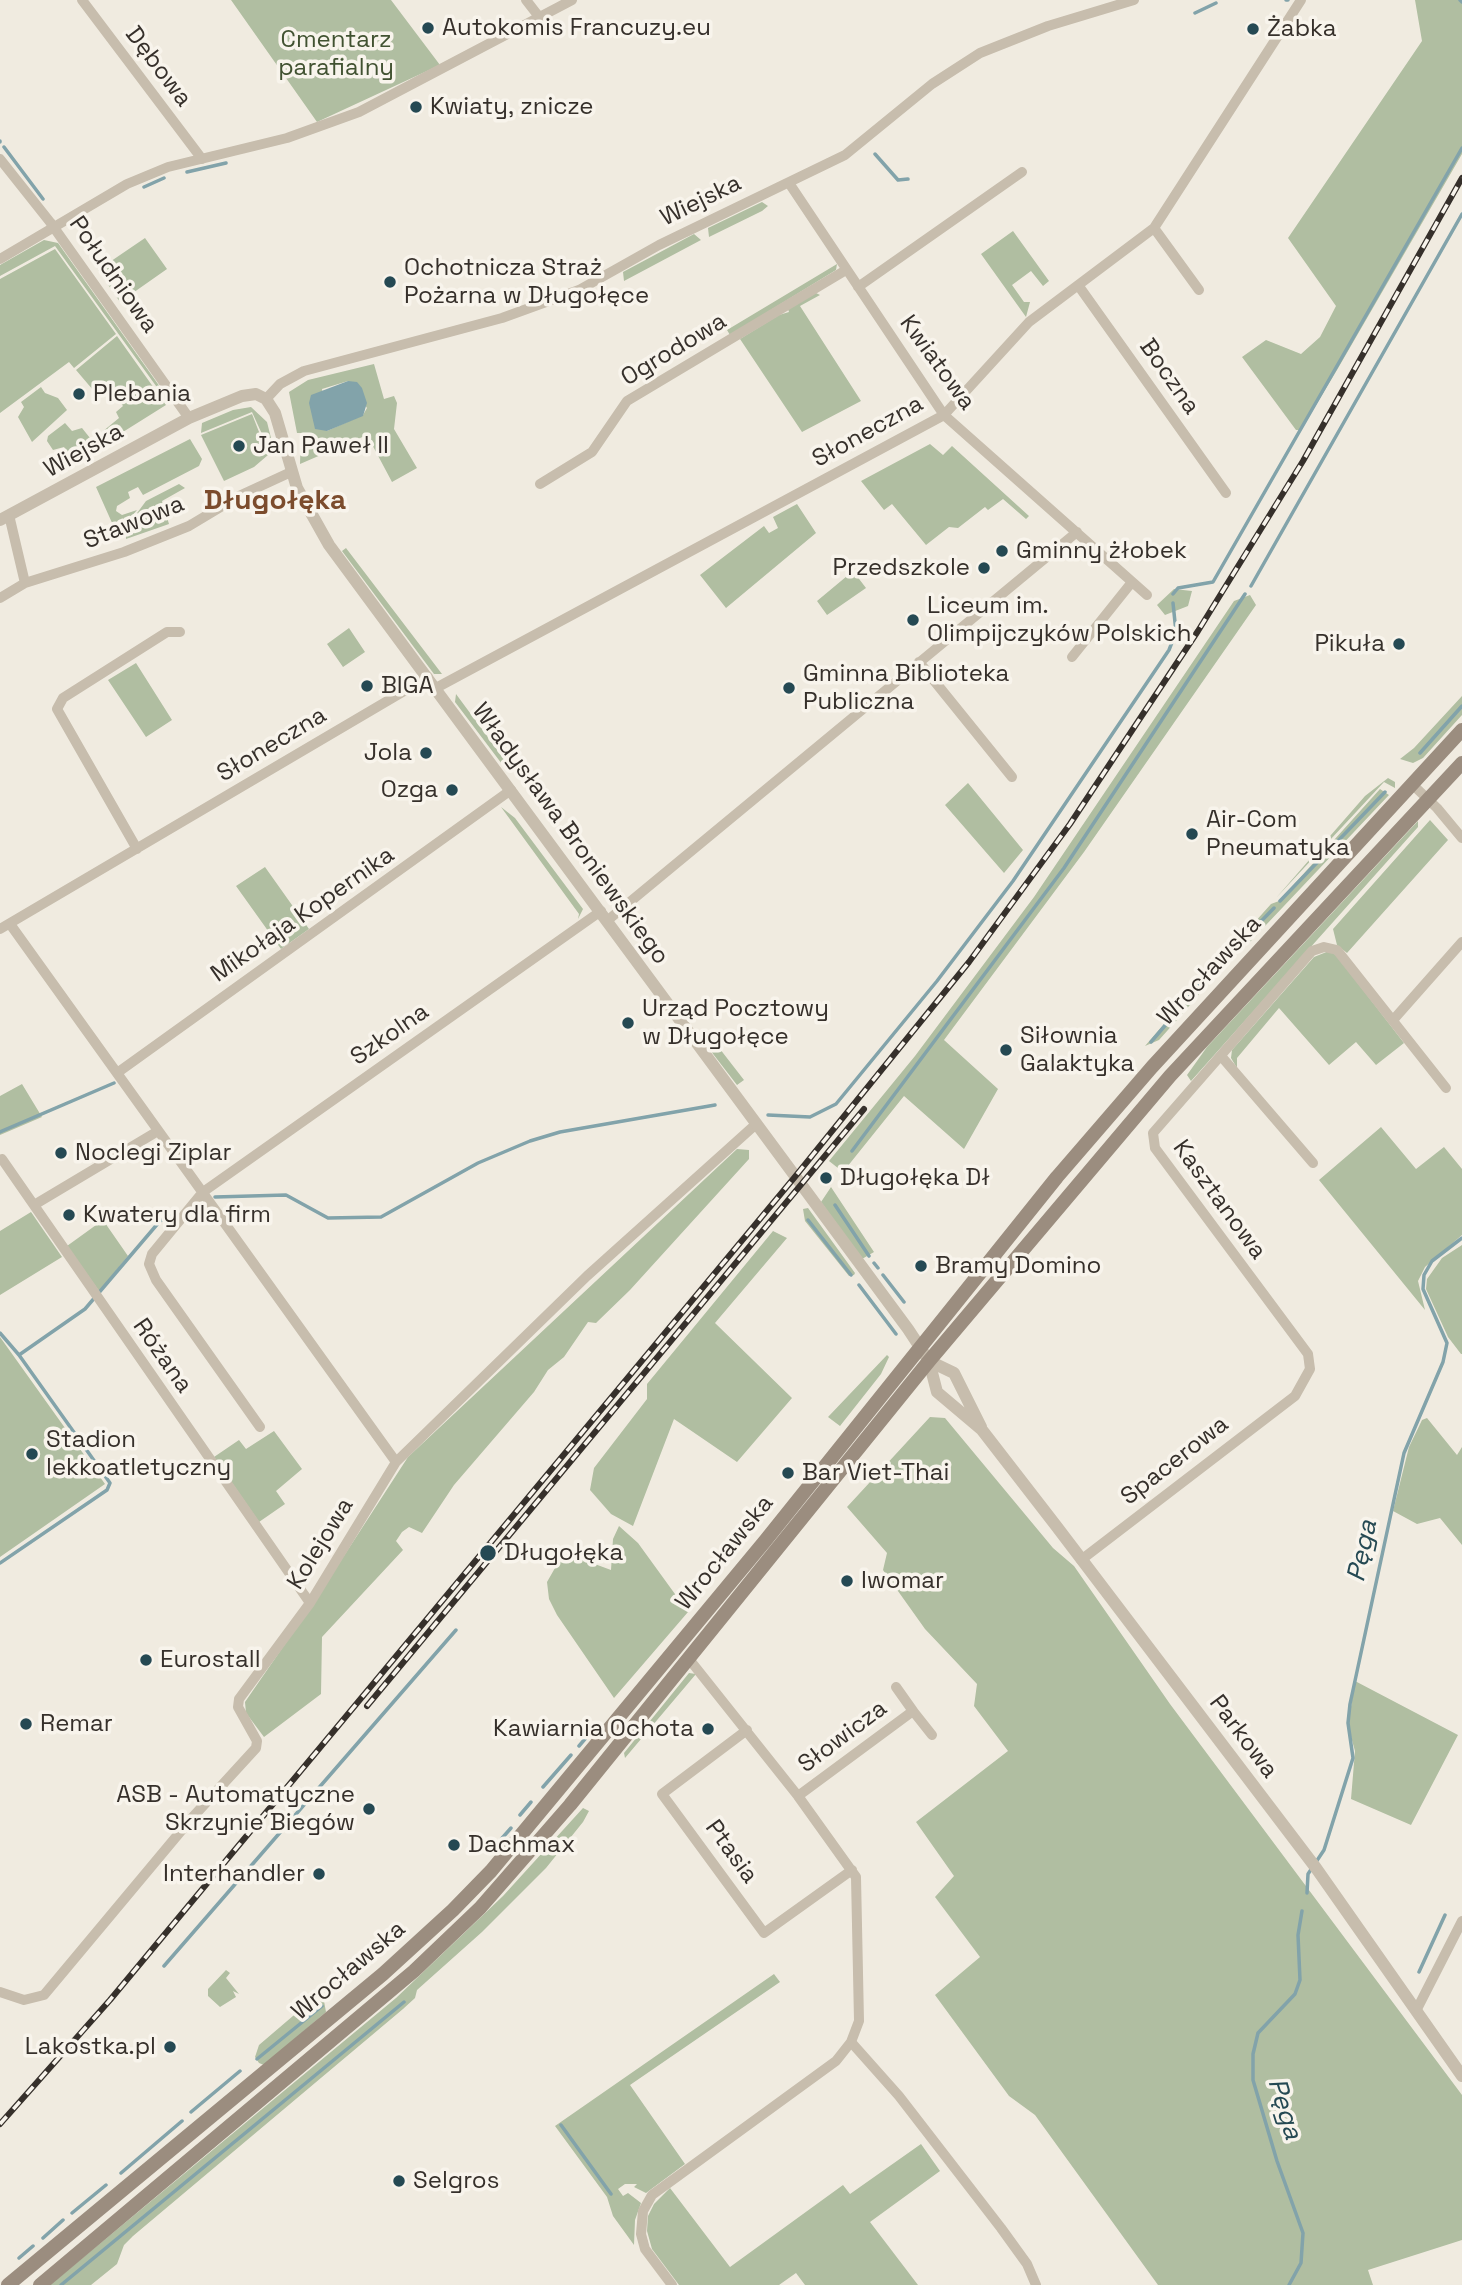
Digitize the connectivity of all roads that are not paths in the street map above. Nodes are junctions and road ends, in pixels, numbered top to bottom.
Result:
1 (82, 0) edge
2 (526, 0) edge
3 (572, 0) edge
4 (1134, 0) edge
5 (1301, 0) edge
6 (540, 18) junction
7 (0, 159) edge
8 (202, 159) junction
9 (1022, 172) dead end
10 (789, 183) junction
11 (1154, 228) junction
12 (54, 229) junction
13 (0, 259) edge
14 (846, 270) junction
15 (1078, 285) junction
16 (858, 287) junction
17 (1199, 290) dead end
18 (266, 399) junction
19 (944, 415) junction
20 (189, 418) junction
21 (291, 471) junction
22 (540, 484) dead end
23 (1226, 493) dead end
24 (4, 517) edge
25 (1077, 532) junction
26 (1132, 582) junction
27 (24, 583) junction
28 (1147, 595) dead end
29 (0, 598) edge
30 (180, 632) dead end
31 (1072, 656) dead end
32 (919, 662) junction
33 (428, 677) junction
34 (436, 688) junction
35 (1462, 730) edge
36 (1462, 763) edge
37 (1012, 777) dead end
38 (1413, 785) junction
39 (511, 790) junction
40 (1428, 799) junction
41 (1462, 838) edge
42 (137, 849) junction
43 (604, 915) junction
44 (5, 927) edge
45 (1462, 942) edge
46 (1394, 1019) junction
47 (1221, 1056) junction
48 (117, 1073) junction
49 (1446, 1088) dead end
50 (755, 1125) junction
51 (158, 1130) junction
52 (2, 1159) dead end
53 (1313, 1163) dead end
54 (203, 1192) junction
55 (34, 1205) junction
56 (919, 1346) junction
57 (929, 1361) junction
58 (1295, 1396) joint
59 (260, 1427) dead end
60 (982, 1430) junction
61 (396, 1462) junction
62 (1081, 1560) junction
63 (310, 1603) junction
64 (689, 1659) junction
65 (896, 1688) dead end
66 (913, 1711) junction
67 (747, 1730) junction
68 (932, 1735) dead end
69 (798, 1796) junction
70 (852, 1870) junction
71 (1462, 1921) edge
72 (0, 1992) edge
73 (1416, 2011) junction
74 (851, 2042) junction
75 (1462, 2076) edge
76 (8, 2285) edge
77 (40, 2285) edge
78 (672, 2285) edge
79 (1036, 2285) edge

1 - 8 street, Dębowa
2 - 6 street
3 - 6 street
4 - 10 street, Wiejska
5 - 11 street, Słoneczna
6 - 8 street
7 - 12 street, Południowa
8 - 12 street
9 - 16 street
10 - 14 street, Kwiatowa
10 - 18 street, Wiejska
11 - 15 street, Słoneczna
11 - 17 street
12 - 13 street
12 - 20 street, Południowa
14 - 16 street, Kwiatowa
14 - 22 street, Ogrodowa
15 - 19 street, Słoneczna
15 - 23 street, Boczna
16 - 19 street, Kwiatowa
18 - 20 street
18 - 21 street, Władysława Broniewskiego
19 - 25 street, Kwiatowa
19 - 34 street, Słoneczna
20 - 24 street, Wiejska
21 - 27 street, Stawowa
21 - 33 street, Władysława Broniewskiego
24 - 27 street
25 - 26 street, Kwiatowa
25 - 32 street, Szkolna
26 - 28 street, Kwiatowa
26 - 31 street
27 - 29 street, Stawowa
30 - 42 street
32 - 37 street
32 - 43 street, Szkolna
33 - 34 street, Władysława Broniewskiego
33 - 42 street, Słoneczna
34 - 39 street, Władysława Broniewskiego
35 - 38 main road, Wrocławska
36 - 40 main road, Wrocławska
38 - 40 street
38 - 56 main road, Wrocławska
39 - 43 street, Władysława Broniewskiego
39 - 48 street, Mikołaja Kopernika
40 - 41 street
40 - 57 main road, Wrocławska
42 - 44 street, Słoneczna
43 - 50 street, Władysława Broniewskiego
43 - 54 street, Szkolna
44 - 48 street
45 - 46 street
46 - 47 street, Kasztanowa
46 - 49 street
47 - 53 street
47 - 58 street, Kasztanowa
48 - 51 street
50 - 56 street, Władysława Broniewskiego
50 - 61 street, Kolejowa
51 - 54 street
51 - 55 street
52 - 55 street, Różana
54 - 59 street, Szkolna
54 - 61 street
55 - 63 street, Różana
56 - 57 street, Parkowa
56 - 76 main road, Wrocławska
57 - 60 street, Parkowa
57 - 60 street, Parkowa
57 - 64 main road, Wrocławska
58 - 62 street, Spacerowa
60 - 62 street, Parkowa
61 - 63 street, Kolejowa
62 - 73 street, Parkowa
63 - 72 street, Kolejowa
64 - 67 street
64 - 77 main road, Wrocławska
65 - 66 street, Słowicza
66 - 68 street, Słowicza
66 - 69 street, Słowicza
67 - 69 street
67 - 70 street, Ptasia
69 - 70 street
70 - 74 street
71 - 73 street
73 - 75 street, Parkowa
74 - 78 street
74 - 79 street

